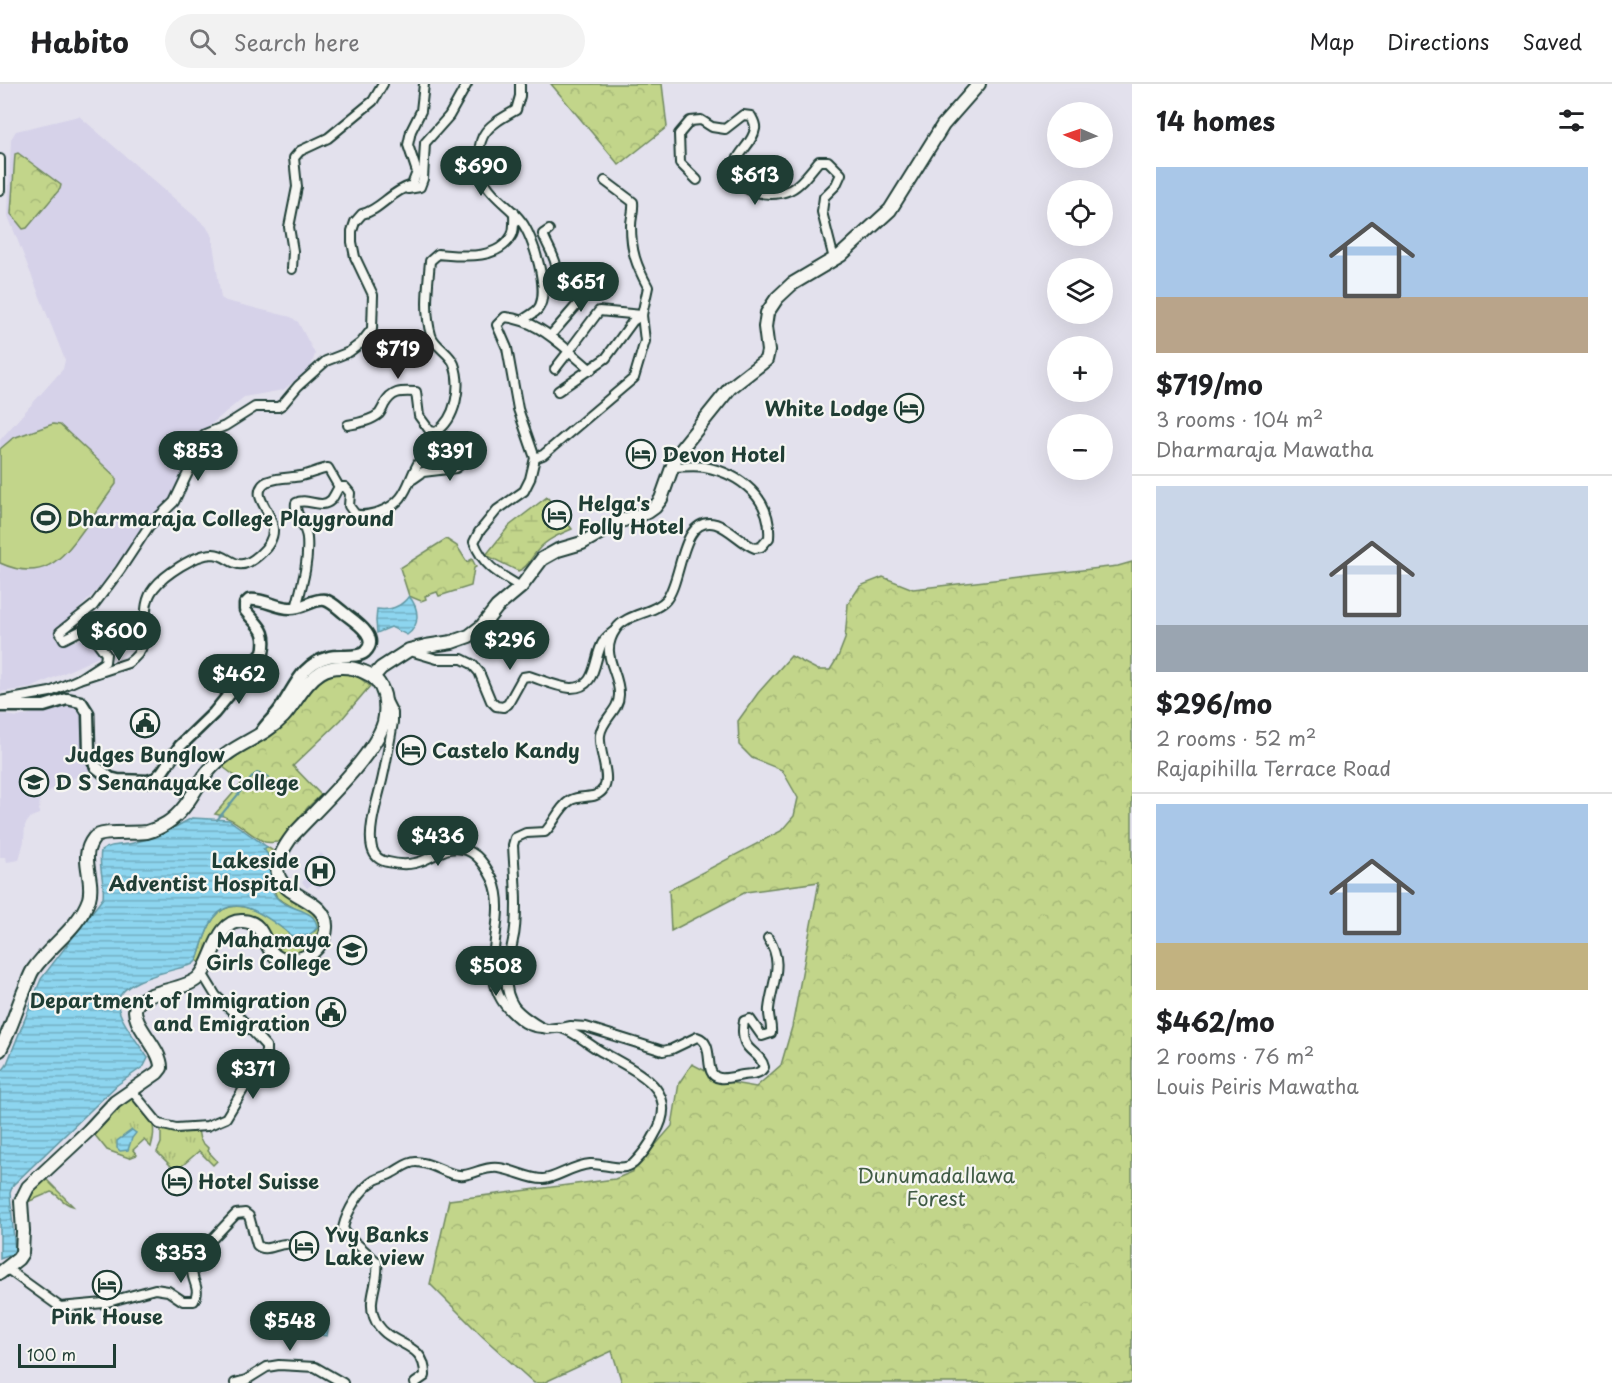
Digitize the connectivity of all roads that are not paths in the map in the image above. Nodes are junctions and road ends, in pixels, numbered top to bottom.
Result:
1 (383, 84) edge
2 (424, 84) edge
3 (467, 84) edge
4 (520, 84) edge
5 (979, 84) edge
6 (0, 159) edge
7 (697, 180) dead end
8 (605, 181) dead end
9 (401, 188) junction
10 (0, 190) edge
11 (514, 212) junction
12 (549, 230) dead end
13 (834, 259) junction
14 (292, 269) dead end
15 (543, 287) junction
16 (589, 291) dead end
17 (642, 315) junction
18 (523, 320) junction
19 (551, 335) junction
20 (569, 351) junction
21 (555, 369) dead end
22 (591, 370) junction
23 (558, 391) dead end
24 (348, 425) dead end
25 (423, 456) dead end
26 (471, 457) dead end
27 (535, 458) junction
28 (671, 467) junction
29 (411, 480) junction
30 (339, 487) junction
31 (521, 587) junction
32 (296, 608) junction
33 (616, 628) junction
34 (410, 650) junction
35 (373, 677) junction
36 (79, 679) junction
37 (384, 695) junction
38 (0, 701) edge
39 (0, 706) edge
40 (260, 734) junction
41 (768, 938) dead end
42 (202, 973) junction
43 (561, 1028) junction
44 (544, 1029) junction
45 (0, 1050) edge
46 (132, 1091) junction
47 (286, 1244) dead end
48 (3, 1271) edge
49 (323, 1371) junction
50 (235, 1383) edge
51 (330, 1383) edge
52 (343, 1383) edge
53 (415, 1383) edge

1 - 14 street
2 - 9 street
3 - 9 street
4 - 11 street
5 - 13 main road
6 - 10 street
7 - 13 street
8 - 17 street
9 - 36 street
11 - 15 street
11 - 24 street
12 - 15 street
13 - 28 main road
15 - 18 street
16 - 19 street
17 - 20 street
17 - 22 street
17 - 27 street
18 - 19 street
18 - 27 street
19 - 20 street
20 - 21 street
20 - 22 street
22 - 23 street
25 - 29 street
26 - 29 street
27 - 31 street
28 - 31 main road
28 - 33 street
29 - 30 street
30 - 32 street
30 - 36 street
31 - 34 main road
32 - 39 main road
32 - 40 main road
33 - 34 street
33 - 44 street
34 - 35 main road
35 - 37 main road
35 - 40 main road
36 - 38 street
37 - 42 main road
37 - 44 street
40 - 45 main road
41 - 43 street
42 - 46 main road
42 - 46 street
43 - 44 street
43 - 53 street
46 - 48 main road
47 - 48 street
49 - 50 street
49 - 51 street
49 - 52 street

